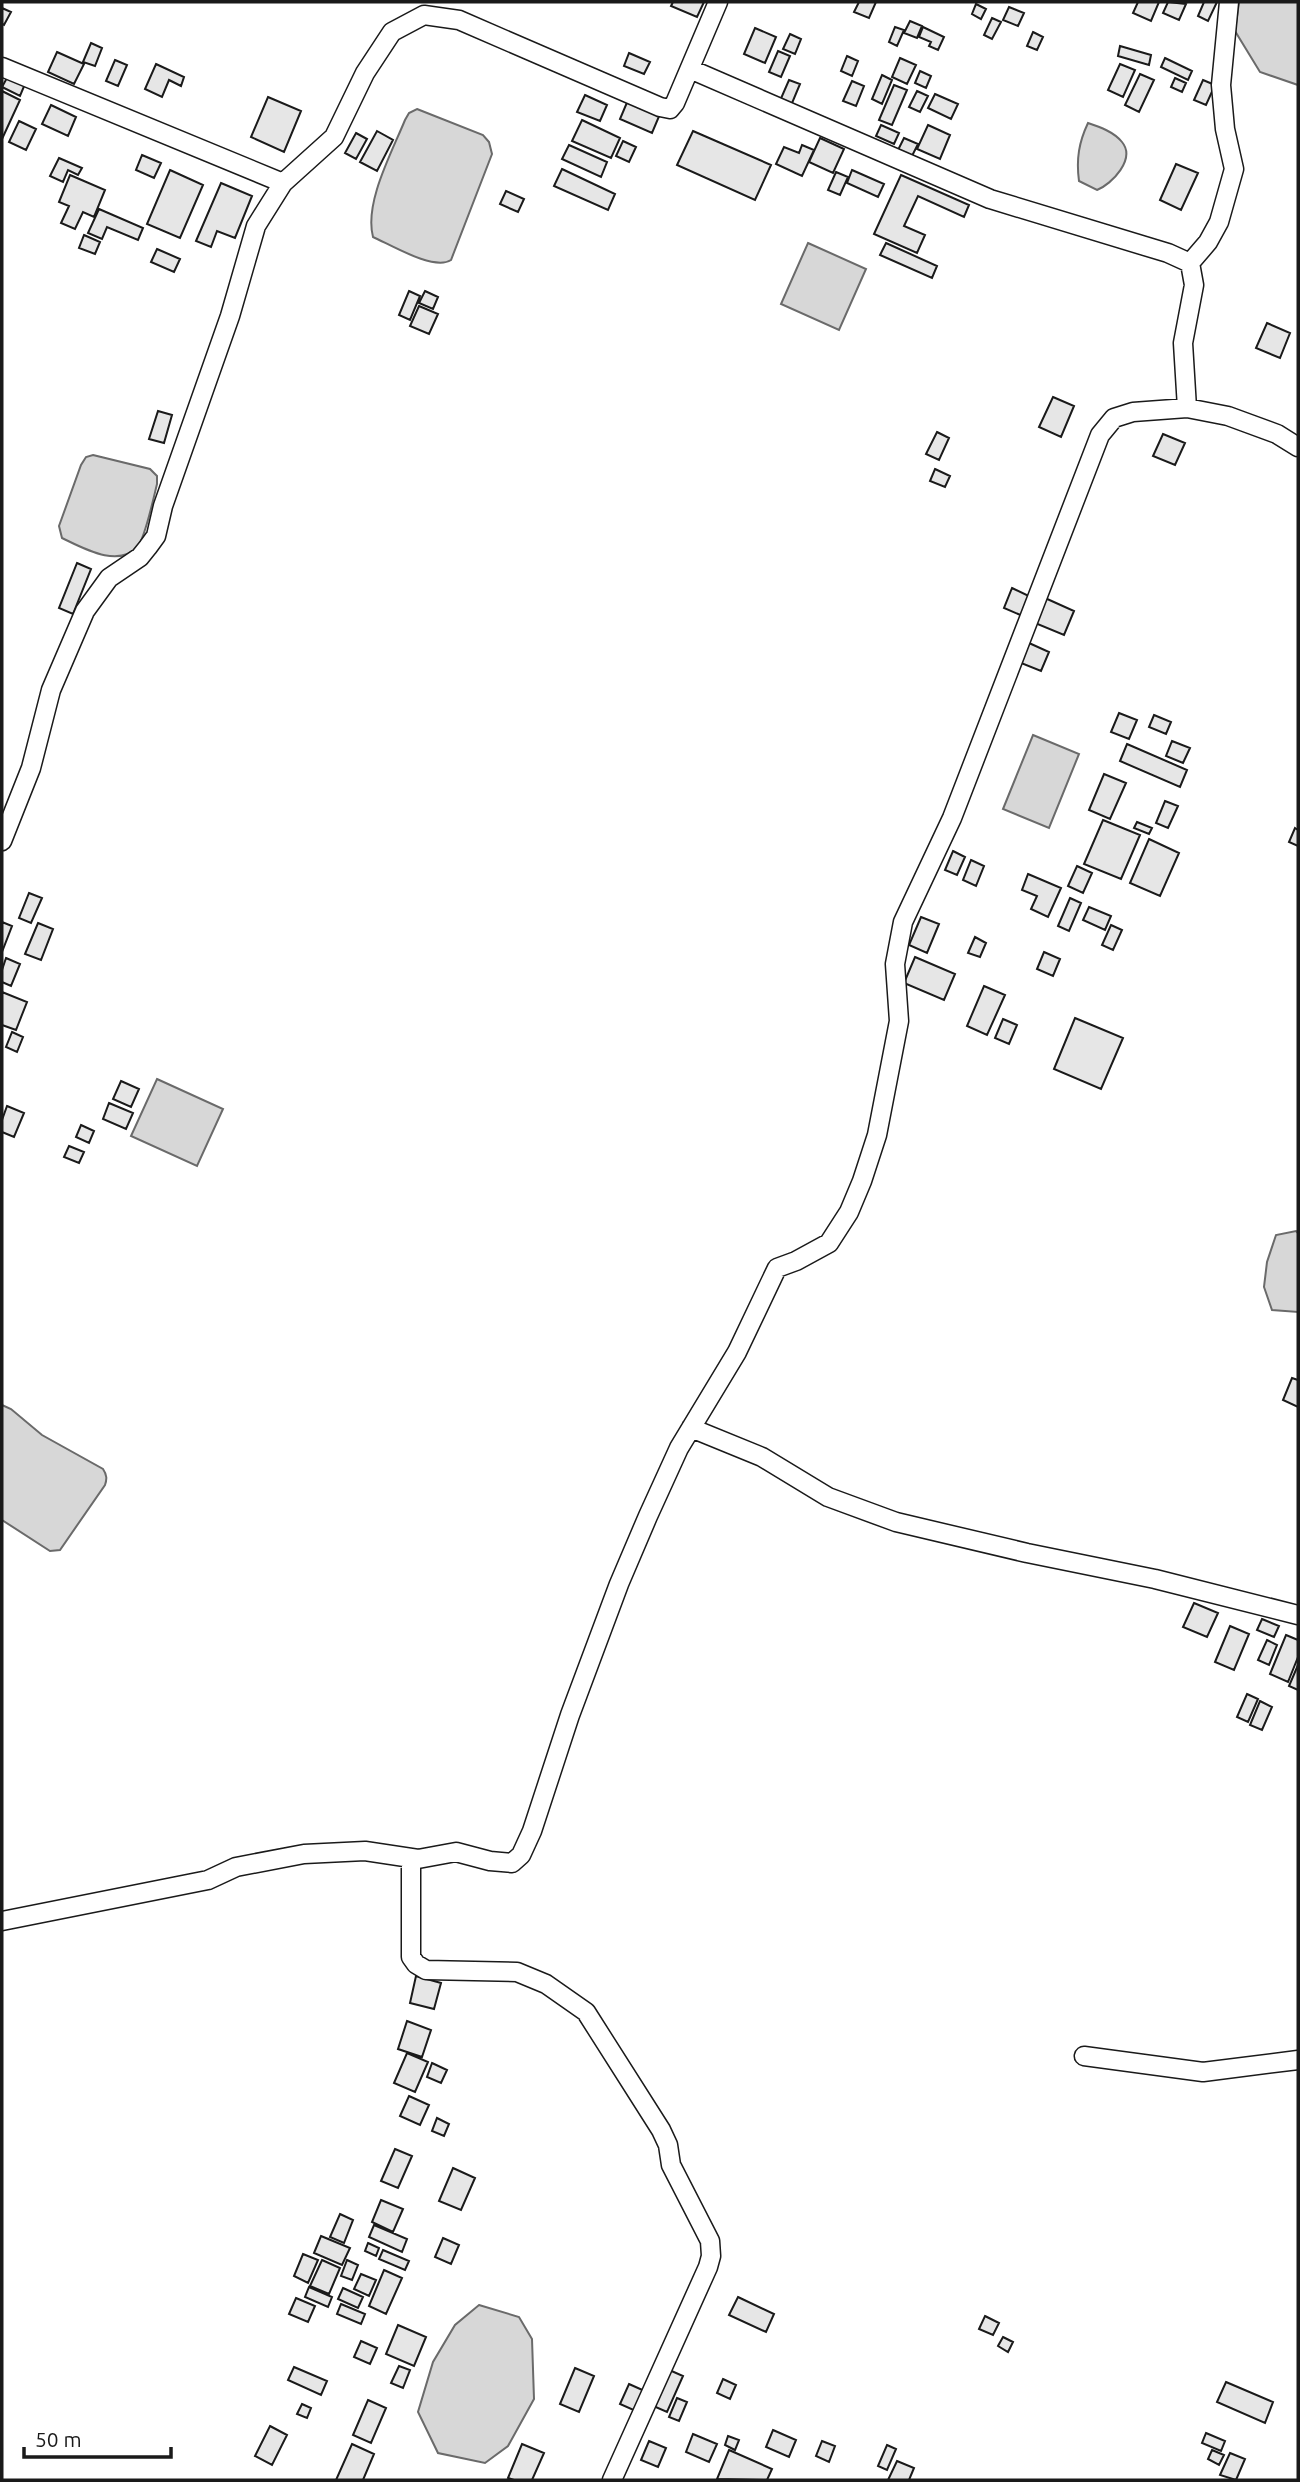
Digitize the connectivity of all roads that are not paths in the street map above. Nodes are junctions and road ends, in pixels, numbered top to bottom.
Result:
1 (718, 2) edge
2 (1229, 2) edge
3 (2, 67) edge
4 (690, 69) junction
5 (283, 183) junction
6 (1190, 263) junction
7 (1187, 408) junction
8 (1298, 447) edge
9 (2, 841) edge
10 (691, 1428) junction
11 (1298, 1615) edge
12 (411, 1859) junction
13 (2, 1921) edge
14 (1084, 2056) dead end
15 (1298, 2060) edge
16 (612, 2480) edge

1 - 4 street
2 - 6 street
3 - 5 street
4 - 5 street
4 - 6 street
5 - 9 street
6 - 7 street
7 - 8 street
7 - 10 street
10 - 11 street
10 - 12 street
12 - 13 street
12 - 16 street
14 - 15 street

